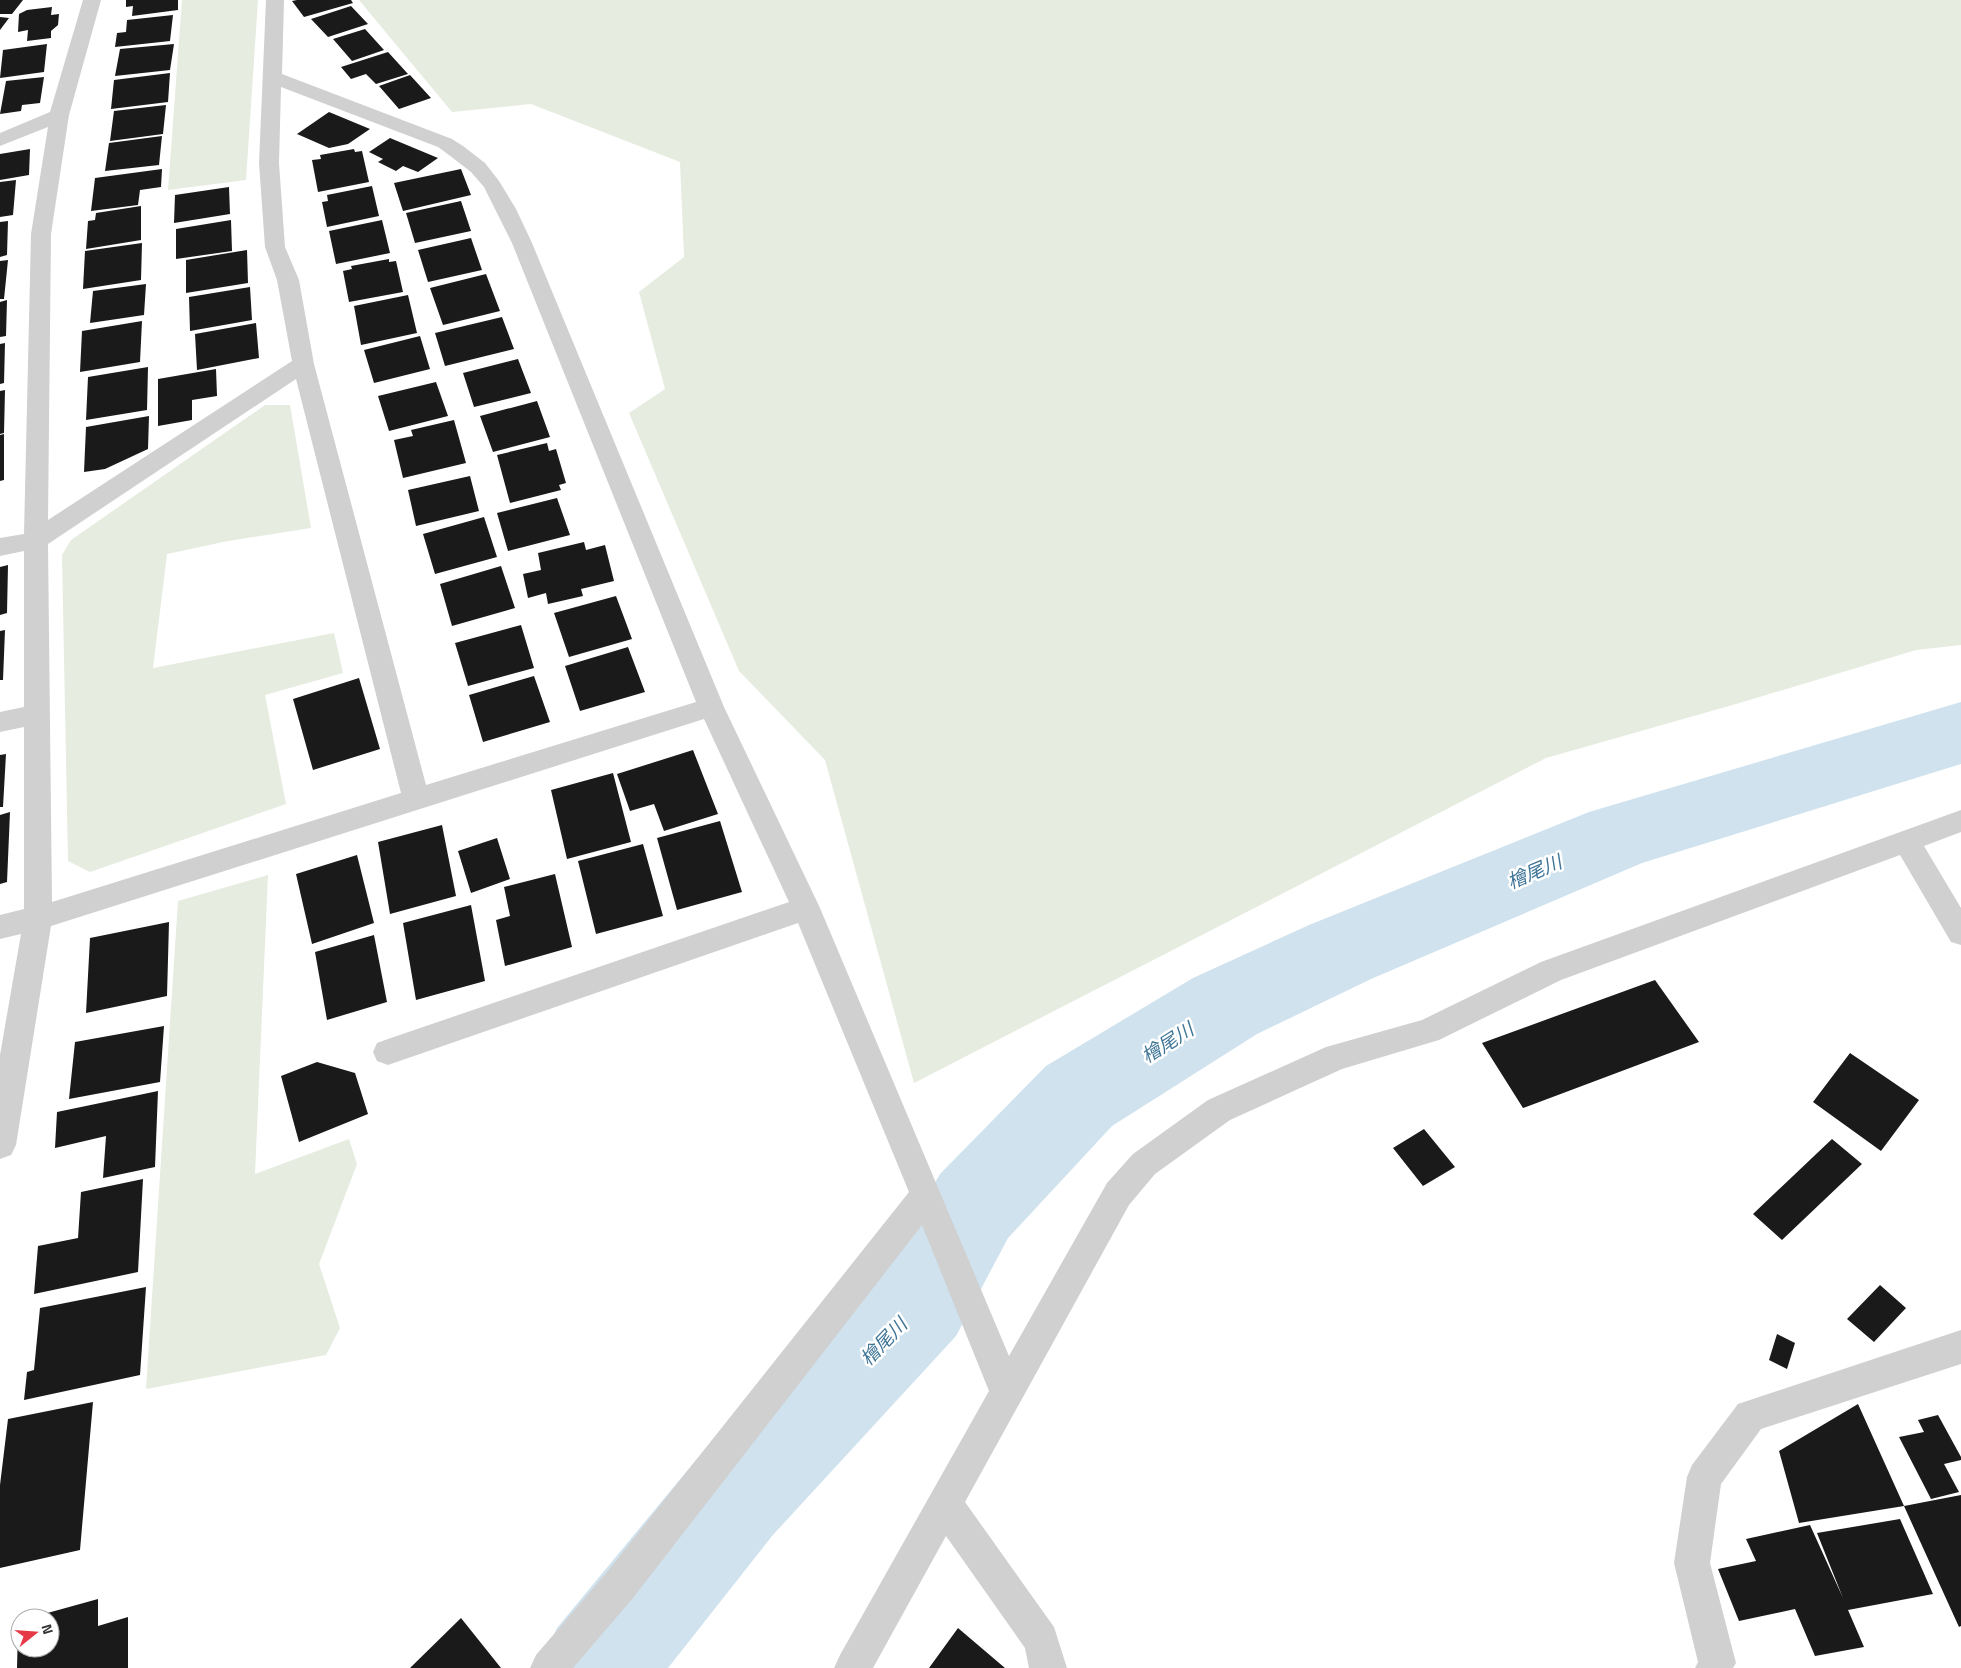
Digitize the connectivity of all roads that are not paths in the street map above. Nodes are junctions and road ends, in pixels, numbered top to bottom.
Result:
1 (92, 0) edge
2 (275, 0) edge
3 (272, 77) junction
4 (59, 115) junction
5 (0, 140) edge
6 (302, 364) junction
7 (36, 540) junction
8 (0, 547) edge
9 (711, 707) junction
10 (37, 714) junction
11 (0, 722) edge
12 (416, 799) junction
13 (1961, 821) edge
14 (1906, 841) junction
15 (806, 908) junction
16 (38, 918) junction
17 (0, 927) edge
18 (1961, 933) edge
19 (388, 1052) dead end
20 (0, 1145) edge
21 (926, 1195) junction
22 (1961, 1347) edge
23 (1006, 1393) junction
24 (944, 1504) junction
25 (549, 1668) edge
26 (853, 1668) edge
27 (1048, 1668) edge
28 (1714, 1668) edge

1 - 4 street
2 - 3 street
3 - 6 street
3 - 9 street
4 - 5 street
4 - 7 street
6 - 7 street
6 - 12 street
7 - 8 street
7 - 10 street
9 - 12 street
9 - 15 street
10 - 11 street
10 - 16 street
12 - 16 street
13 - 14 street
14 - 18 street
14 - 23 street
15 - 19 street
15 - 21 street
16 - 17 street
16 - 20 street
21 - 23 street
21 - 25 street
22 - 28 street
23 - 24 street
24 - 26 street
24 - 27 street

